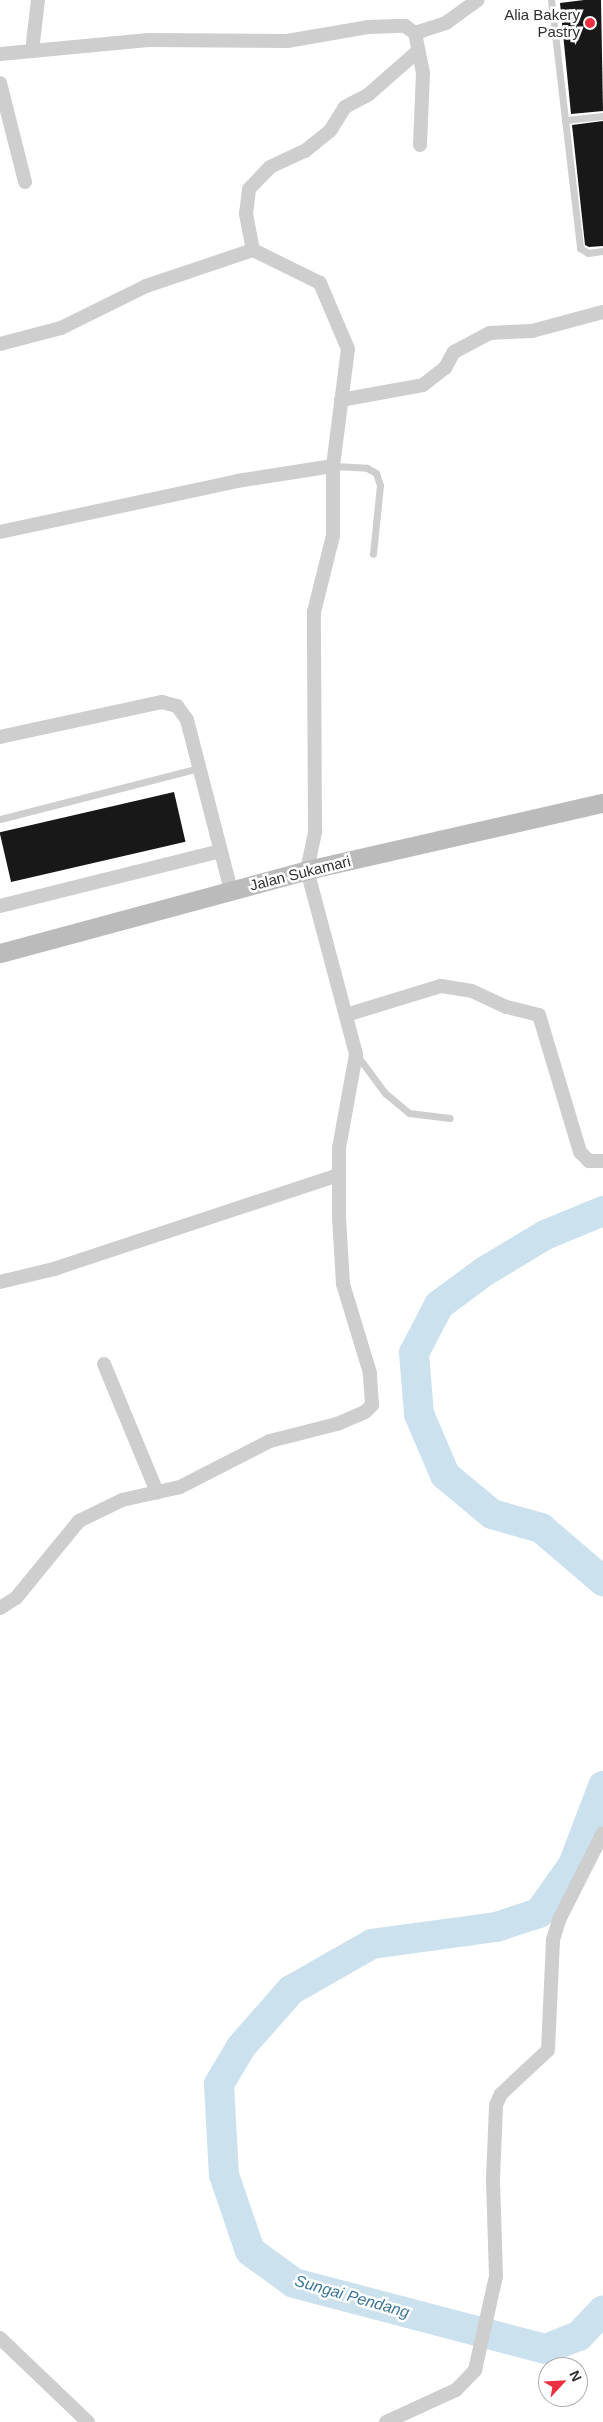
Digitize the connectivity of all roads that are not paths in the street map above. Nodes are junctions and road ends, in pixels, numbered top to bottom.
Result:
1 (38, 0) edge
2 (478, 0) edge
3 (551, 0) edge
4 (415, 33) junction
5 (32, 51) junction
6 (417, 52) junction
7 (0, 54) edge
8 (0, 83) edge
9 (603, 116) edge
10 (565, 120) junction
11 (420, 145) dead end
12 (25, 182) dead end
13 (253, 250) junction
14 (603, 251) edge
15 (603, 312) edge
16 (0, 344) edge
17 (341, 400) junction
18 (333, 466) junction
19 (0, 532) edge
20 (373, 554) dead end
21 (0, 736) edge
22 (199, 768) junction
23 (603, 802) edge
24 (0, 819) edge
25 (220, 850) junction
26 (307, 870) junction
27 (231, 890) junction
28 (0, 906) edge
29 (0, 953) edge
30 (346, 1015) junction
31 (356, 1054) junction
32 (450, 1118) dead end
33 (603, 1161) edge
34 (339, 1175) junction
35 (0, 1282) edge
36 (104, 1364) dead end
37 (157, 1492) junction
38 (0, 1608) edge
39 (603, 1833) edge
40 (0, 2338) edge
41 (88, 2422) edge
42 (386, 2422) edge

1 - 5 street
2 - 4 street
3 - 10 lane
4 - 5 street
4 - 6 street
5 - 7 street
6 - 11 street
6 - 13 street
8 - 12 street
9 - 10 lane
10 - 14 lane
13 - 16 street
13 - 17 street
15 - 17 street
17 - 18 street
18 - 19 street
18 - 20 lane
18 - 26 street
21 - 22 street
22 - 24 lane
22 - 25 street
23 - 26 street, Jalan Sukamari
25 - 27 street
25 - 28 street
26 - 27 street, Jalan Sukamari
26 - 30 street
27 - 29 street, Jalan Sukamari
30 - 31 street
30 - 33 street
31 - 32 lane
31 - 34 street
34 - 35 street
34 - 37 street
36 - 37 street
37 - 38 street
39 - 42 street
40 - 41 street

